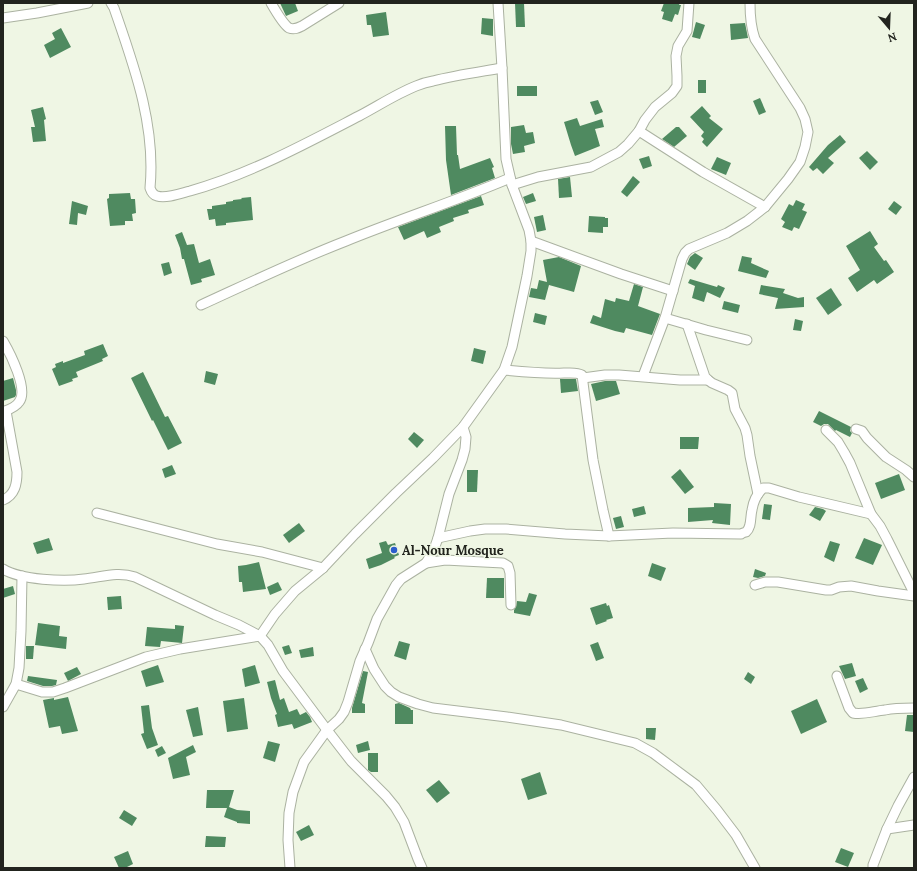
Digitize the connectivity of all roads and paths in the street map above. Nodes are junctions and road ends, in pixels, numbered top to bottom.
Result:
1 (88, 3) edge
2 (111, 3) edge
3 (271, 3) edge
4 (498, 3) edge
5 (689, 3) edge
6 (750, 3) edge
7 (336, 4) edge
8 (3, 18) edge
9 (502, 68) junction
10 (639, 131) junction
11 (511, 181) junction
12 (765, 207) junction
13 (531, 241) junction
14 (673, 291) junction
15 (201, 305) dead end
16 (665, 318) junction
17 (687, 324) junction
18 (747, 340) dead end
19 (3, 341) edge
20 (504, 370) junction
21 (643, 376) junction
22 (583, 378) junction
23 (708, 380) junction
24 (4, 411) edge
25 (463, 427) junction
26 (856, 429) dead end
27 (826, 430) dead end
28 (914, 477) edge
29 (758, 494) junction
30 (3, 500) edge
31 (97, 513) dead end
32 (871, 514) junction
33 (609, 536) junction
34 (438, 538) junction
35 (426, 563) junction
36 (323, 568) junction
37 (3, 569) edge
38 (22, 576) junction
39 (755, 585) dead end
40 (914, 595) edge
41 (512, 605) dead end
42 (260, 636) junction
43 (365, 650) junction
44 (837, 676) dead end
45 (16, 684) junction
46 (3, 707) edge
47 (914, 708) edge
48 (327, 730) junction
49 (914, 777) edge
50 (914, 825) edge
51 (887, 829) junction
52 (872, 867) edge
53 (290, 868) edge
54 (422, 868) edge
55 (755, 868) edge

1 - 8 street
2 - 9 street
3 - 7 street
4 - 9 street
5 - 10 street
6 - 12 street
9 - 11 street
10 - 11 street
10 - 12 street
11 - 13 street
11 - 15 street
12 - 14 street
13 - 14 street
13 - 20 street
14 - 16 street
16 - 17 street
16 - 21 street
17 - 18 street
17 - 23 street
19 - 24 street
20 - 22 street
20 - 25 street
21 - 22 street
21 - 23 street
22 - 33 street
23 - 29 street
24 - 30 street
25 - 34 street
25 - 36 street
26 - 28 street
27 - 32 street
29 - 32 street
29 - 33 street
31 - 36 street
32 - 40 street
33 - 34 street
34 - 35 street
35 - 41 street
35 - 43 street
36 - 42 street
37 - 38 street
38 - 42 street
38 - 45 street
39 - 40 street
42 - 45 street
42 - 48 street
43 - 48 street
43 - 55 street
44 - 47 street
45 - 46 street
48 - 53 street
48 - 54 street
49 - 51 street
50 - 51 street
51 - 52 street

